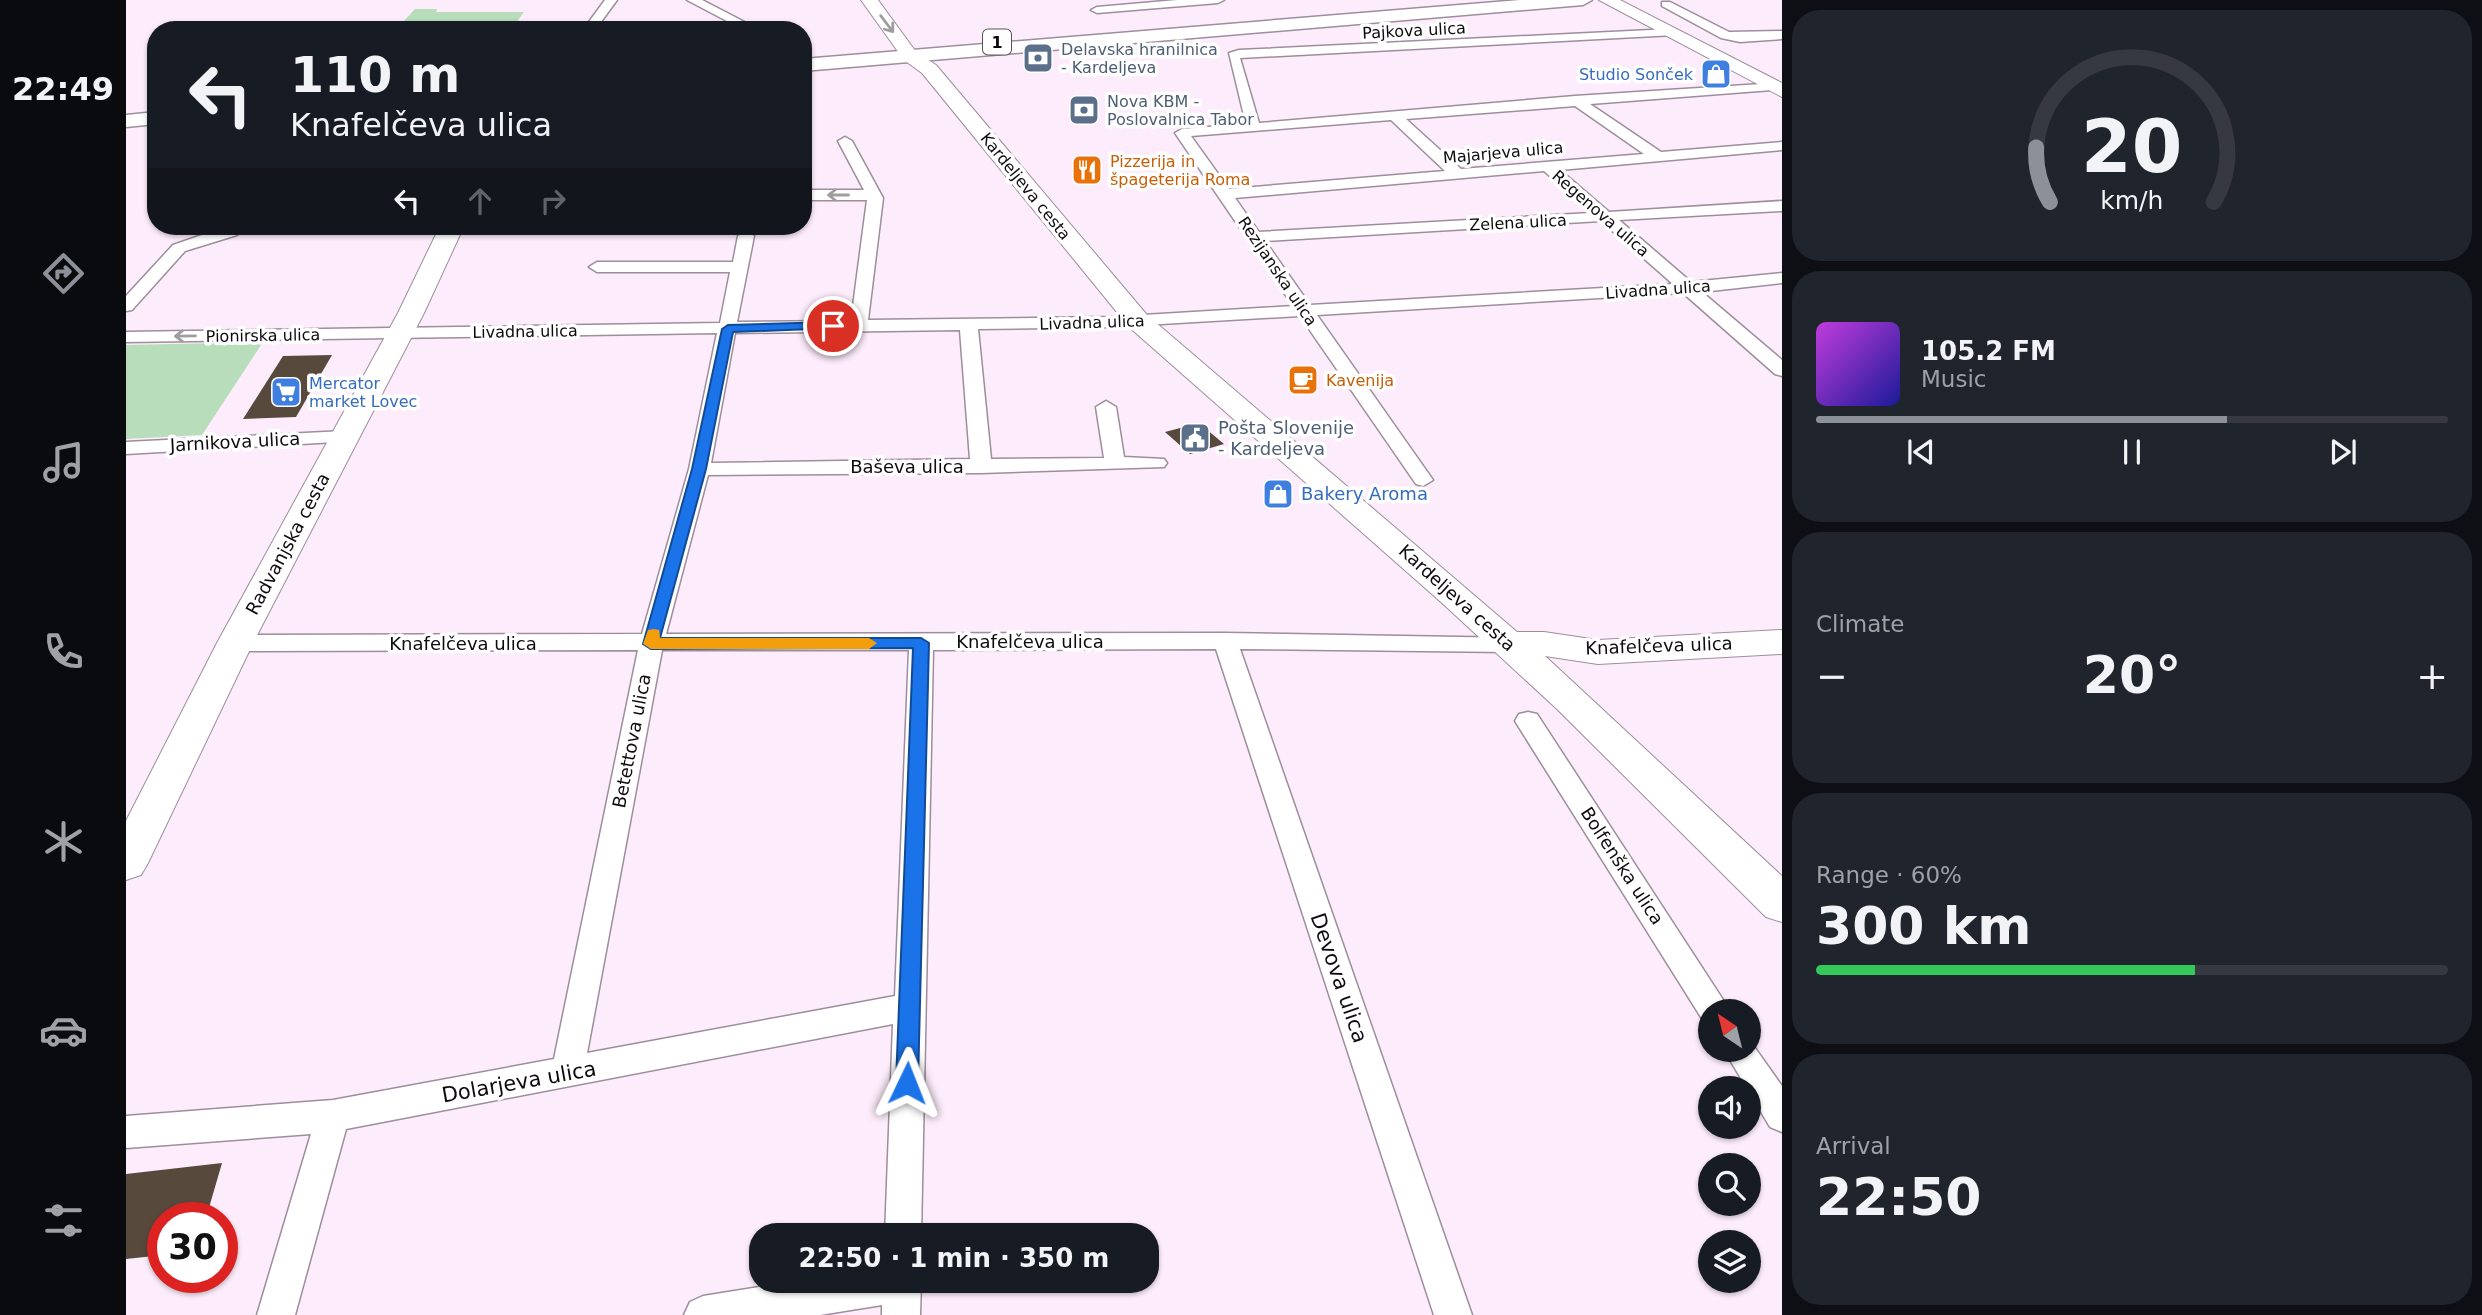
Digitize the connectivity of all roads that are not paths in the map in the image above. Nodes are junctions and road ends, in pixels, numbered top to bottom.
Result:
1 (611, 0) edge
2 (693, 0) edge
3 (869, 0) edge
4 (1086, 0) edge
5 (1217, 0) edge
6 (1512, 0) edge
7 (1583, 0) edge
8 (1607, 0) edge
9 (1666, 4) dead end
10 (1097, 10) junction
11 (1107, 19) dead end
12 (596, 21) edge
13 (736, 21) edge
14 (1671, 33) junction
15 (1782, 35) edge
16 (929, 51) junction
17 (907, 52) junction
18 (812, 57) edge
19 (812, 64) edge
20 (1777, 89) edge
21 (1575, 100) junction
22 (147, 113) edge
23 (126, 115) edge
24 (1393, 116) junction
25 (147, 119) edge
26 (126, 121) edge
27 (1253, 126) junction
28 (845, 141) dead end
29 (1782, 146) edge
30 (1657, 156) junction
31 (1546, 166) junction
32 (1457, 173) junction
33 (1227, 194) junction
34 (812, 195) edge
35 (873, 195) junction
36 (1782, 206) edge
37 (1605, 217) junction
38 (220, 235) edge
39 (448, 235) edge
40 (746, 236) dead end
41 (1254, 237) junction
42 (597, 267) dead end
43 (739, 267) junction
44 (1782, 278) edge
45 (1687, 288) junction
46 (126, 306) edge
47 (1304, 310) junction
48 (1141, 314) junction
49 (859, 325) junction
50 (969, 326) junction
51 (728, 329) junction
52 (400, 332) junction
53 (126, 337) edge
54 (1782, 370) edge
55 (1106, 408) dead end
56 (345, 437) junction
57 (126, 448) edge
58 (1157, 463) dead end
59 (1115, 464) junction
60 (981, 467) junction
61 (699, 469) junction
62 (1423, 480) dead end
63 (1225, 640) junction
64 (1782, 642) edge
65 (235, 643) junction
66 (921, 643) junction
67 (651, 644) junction
68 (1526, 644) junction
69 (1528, 721) dead end
70 (126, 863) edge
71 (1782, 875) edge
72 (1782, 904) edge
73 (1707, 999) edge
74 (909, 1007) junction
75 (1748, 1062) edge
76 (568, 1074) junction
77 (333, 1116) junction
78 (1782, 1116) edge
79 (126, 1132) edge
80 (903, 1223) edge
81 (901, 1293) edge
82 (276, 1315) edge
83 (703, 1315) edge
84 (1452, 1315) edge

1 - 12 street
2 - 13 street
3 -> 17 street
4 - 10 street
5 - 10 street
6 - 16 main road, 1
7 - 16 main road, 1
8 - 14 street
9 - 15 street
10 - 11 street
14 - 20 street
14 - 27 street, Pajkova ulica
16 - 17 main road, 1
16 - 48 street, Kardeljeva cesta
17 - 18 main road, 1
17 - 19 main road, 1
20 - 21 street, Rezijanska ulica
21 - 24 street, Rezijanska ulica
21 - 30 street
22 - 23 main road
24 - 27 street, Rezijanska ulica
24 - 32 street
25 - 26 main road
27 - 33 street, Rezijanska ulica
28 - 35 street
29 - 30 street, Majarjeva ulica
30 - 31 street, Majarjeva ulica
31 - 32 street, Majarjeva ulica
31 - 37 street, Regenova ulica
32 - 33 street, Majarjeva ulica
33 - 41 street, Rezijanska ulica
35 -> 34 street
35 - 49 street
36 - 37 street, Zelena ulica
37 - 41 street, Zelena ulica
37 - 45 street, Regenova ulica
38 - 46 street
39 - 52 street, Radvanjska cesta
40 - 43 street, Betettova ulica
41 - 47 street, Rezijanska ulica
42 - 43 street
43 - 51 street, Betettova ulica
44 - 45 street, Livadna ulica
45 - 47 street, Livadna ulica
45 - 54 street, Regenova ulica
47 - 48 street, Livadna ulica
47 - 62 street, Rezijanska ulica
48 - 50 street, Livadna ulica
48 - 68 street, Kardeljeva cesta
49 - 50 street, Livadna ulica
49 - 51 street, Livadna ulica
50 - 60 street
51 - 52 street, Livadna ulica
51 - 61 street, Betettova ulica
52 -> 53 street, Pionirska ulica
52 - 56 street, Radvanjska cesta
55 - 59 street
56 - 57 street, Jarnikova ulica
56 - 65 street, Radvanjska cesta
58 - 59 street, Baševa ulica
59 - 60 street, Baševa ulica
60 - 61 street, Baševa ulica
61 - 67 street, Betettova ulica
63 - 66 street, Knafelčeva ulica
63 - 68 street, Knafelčeva ulica
63 - 84 street, Devova ulica
64 - 68 street, Knafelčeva ulica
65 - 67 street, Knafelčeva ulica
65 - 70 street, Radvanjska cesta
66 - 67 street, Knafelčeva ulica
66 - 74 street
67 - 76 street, Betettova ulica
68 - 71 street, Kardeljeva cesta
68 - 72 street, Kardeljeva cesta
69 - 73 street, Bolfenška ulica
74 - 76 street, Dolarjeva ulica
74 - 80 street
75 - 78 street
76 - 77 street, Dolarjeva ulica
77 - 79 street, Dolarjeva ulica
77 - 82 street
81 - 83 street

